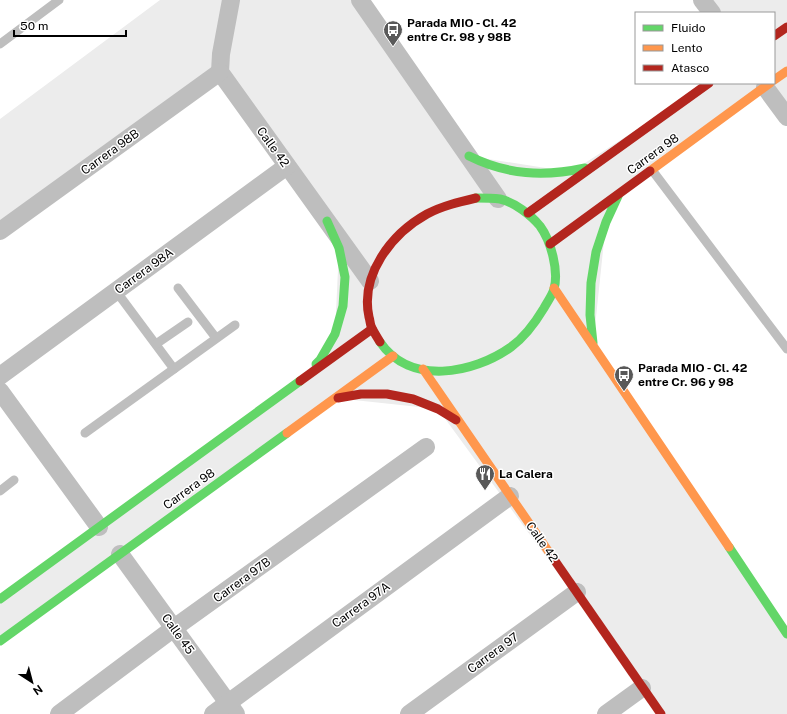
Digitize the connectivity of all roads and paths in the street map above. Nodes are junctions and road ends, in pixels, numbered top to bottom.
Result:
1 (59, 0) edge
2 (231, 0) edge
3 (360, 0) edge
4 (702, 0) edge
5 (711, 12) edge
6 (787, 27) edge
7 (775, 35) edge
8 (0, 44) edge
9 (787, 71) edge
10 (220, 72) junction
11 (775, 79) edge
12 (708, 84) edge
13 (769, 84) edge
14 (770, 84) edge
15 (787, 118) edge
16 (469, 156) junction
17 (287, 166) junction
18 (592, 167) junction
19 (652, 170) junction
20 (620, 193) junction
21 (498, 199) junction
22 (528, 213) junction
23 (327, 221) junction
24 (0, 231) edge
25 (550, 244) junction
26 (370, 280) junction
27 (178, 288) dead end
28 (554, 288) junction
29 (116, 292) junction
30 (188, 322) dead end
31 (235, 325) dead end
32 (372, 329) junction
33 (216, 338) junction
34 (156, 344) junction
35 (593, 346) junction
36 (787, 349) edge
37 (393, 356) junction
38 (174, 369) junction
39 (423, 369) junction
40 (0, 376) edge
41 (300, 381) junction
42 (0, 391) edge
43 (334, 398) junction
44 (461, 423) junction
45 (85, 433) dead end
46 (426, 447) dead end
47 (14, 480) dead end
48 (0, 491) edge
49 (510, 496) junction
50 (99, 527) junction
51 (120, 554) junction
52 (577, 592) junction
53 (0, 599) edge
54 (174, 628) junction
55 (787, 634) edge
56 (0, 641) edge
57 (642, 688) junction
58 (232, 708) edge
59 (59, 714) edge
60 (213, 714) edge
61 (409, 714) edge
62 (606, 714) edge
63 (661, 714) edge

1 - 8 lane
2 - 10 street
3 - 16 street
4 - 5 street
6 - 7 street
9 - 11 street, Carrera 98
10 - 17 street, Calle 42
10 - 24 street, Carrera 98B
12 - 18 street, Carrera 98
13 - 19 street, Carrera 98
14 - 15 street
16 - 18 street
16 - 21 street
17 - 23 street, Calle 42
17 - 29 street, Carrera 98A
18 - 22 street, Carrera 98
19 - 20 street, Carrera 98
19 - 36 lane
20 - 25 street, Carrera 98
20 - 35 street
21 - 22 street
21 - 26 street
22 - 25 street
23 - 26 street, Calle 42
23 - 41 street
25 - 28 street
26 - 32 street
27 - 33 lane
28 - 35 street
28 - 39 street
29 - 34 lane
29 - 40 street, Carrera 98A
30 - 34 lane
31 - 33 lane
32 - 37 street
32 - 41 street, Carrera 98
33 - 38 lane
34 - 38 lane
35 - 55 street
37 - 39 street
37 - 43 street, Carrera 98
38 - 45 lane
39 - 44 street, Calle 42
41 - 50 street, Carrera 98
42 - 50 street
43 - 44 street
43 - 51 street, Carrera 98
44 - 49 street, Calle 42
46 - 54 street, Carrera 97B
47 - 48 lane
49 - 52 street, Calle 42
49 - 58 street, Carrera 97A
50 - 53 street, Carrera 98
51 - 54 street, Calle 45
51 - 56 street, Carrera 98
52 - 57 street, Calle 42
52 - 61 street, Carrera 97
54 - 58 street, Calle 45
54 - 59 street, Carrera 97B
57 - 62 street
57 - 63 street, Calle 42
58 - 60 street, Carrera 97A

